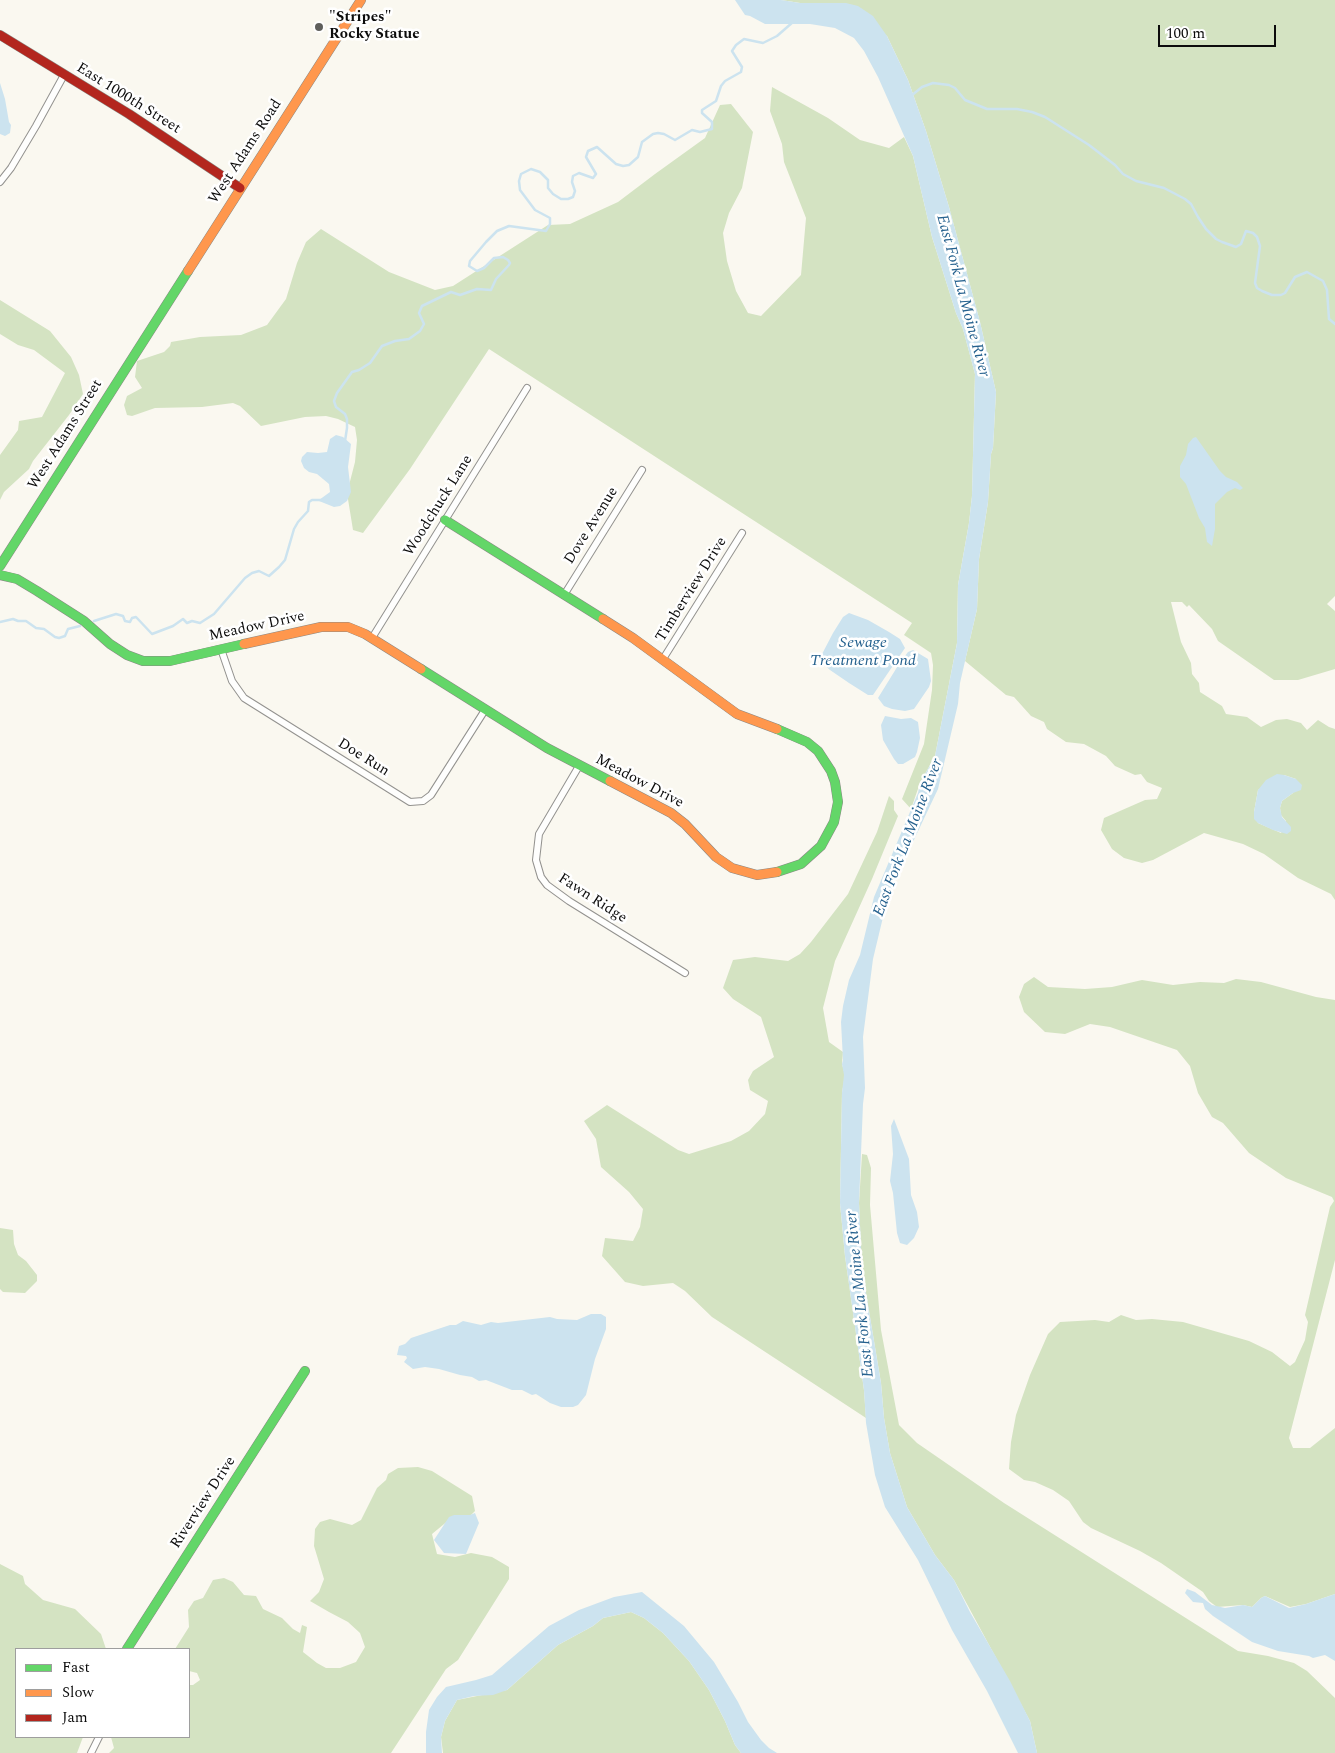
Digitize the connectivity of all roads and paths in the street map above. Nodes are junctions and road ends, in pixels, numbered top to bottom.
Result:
1 (361, 0) edge
2 (0, 35) edge
3 (64, 75) junction
4 (0, 182) edge
5 (240, 188) junction
6 (156, 320) joint
7 (528, 388) dead end
8 (642, 470) dead end
9 (445, 520) junction
10 (742, 533) dead end
11 (0, 566) edge
12 (0, 575) edge
13 (564, 595) junction
14 (372, 638) junction
15 (221, 648) junction
16 (663, 659) junction
17 (485, 710) junction
18 (578, 766) junction
19 (685, 973) dead end
20 (305, 1371) dead end
21 (128, 1648) edge
22 (99, 1738) edge
23 (92, 1753) edge

1 - 5 street, West Adams Road
2 - 3 street, East 1000th Street
3 - 4 street
3 - 5 street, East 1000th Street
5 - 6 street, West Adams Road
6 - 11 street, West Adams Street
7 - 9 street, Woodchuck Lane
8 - 13 street, Dove Avenue
9 - 13 street, Meadow Drive
9 - 14 street, Woodchuck Lane
10 - 16 street, Timberview Drive
12 - 15 street, Meadow Drive
13 - 16 street, Meadow Drive
14 - 15 street, Meadow Drive
14 - 17 street, Meadow Drive
15 - 17 street, Doe Run
16 - 18 street, Meadow Drive
17 - 18 street, Meadow Drive
18 - 19 street, Fawn Ridge
20 - 21 street, Riverview Drive
22 - 23 street

